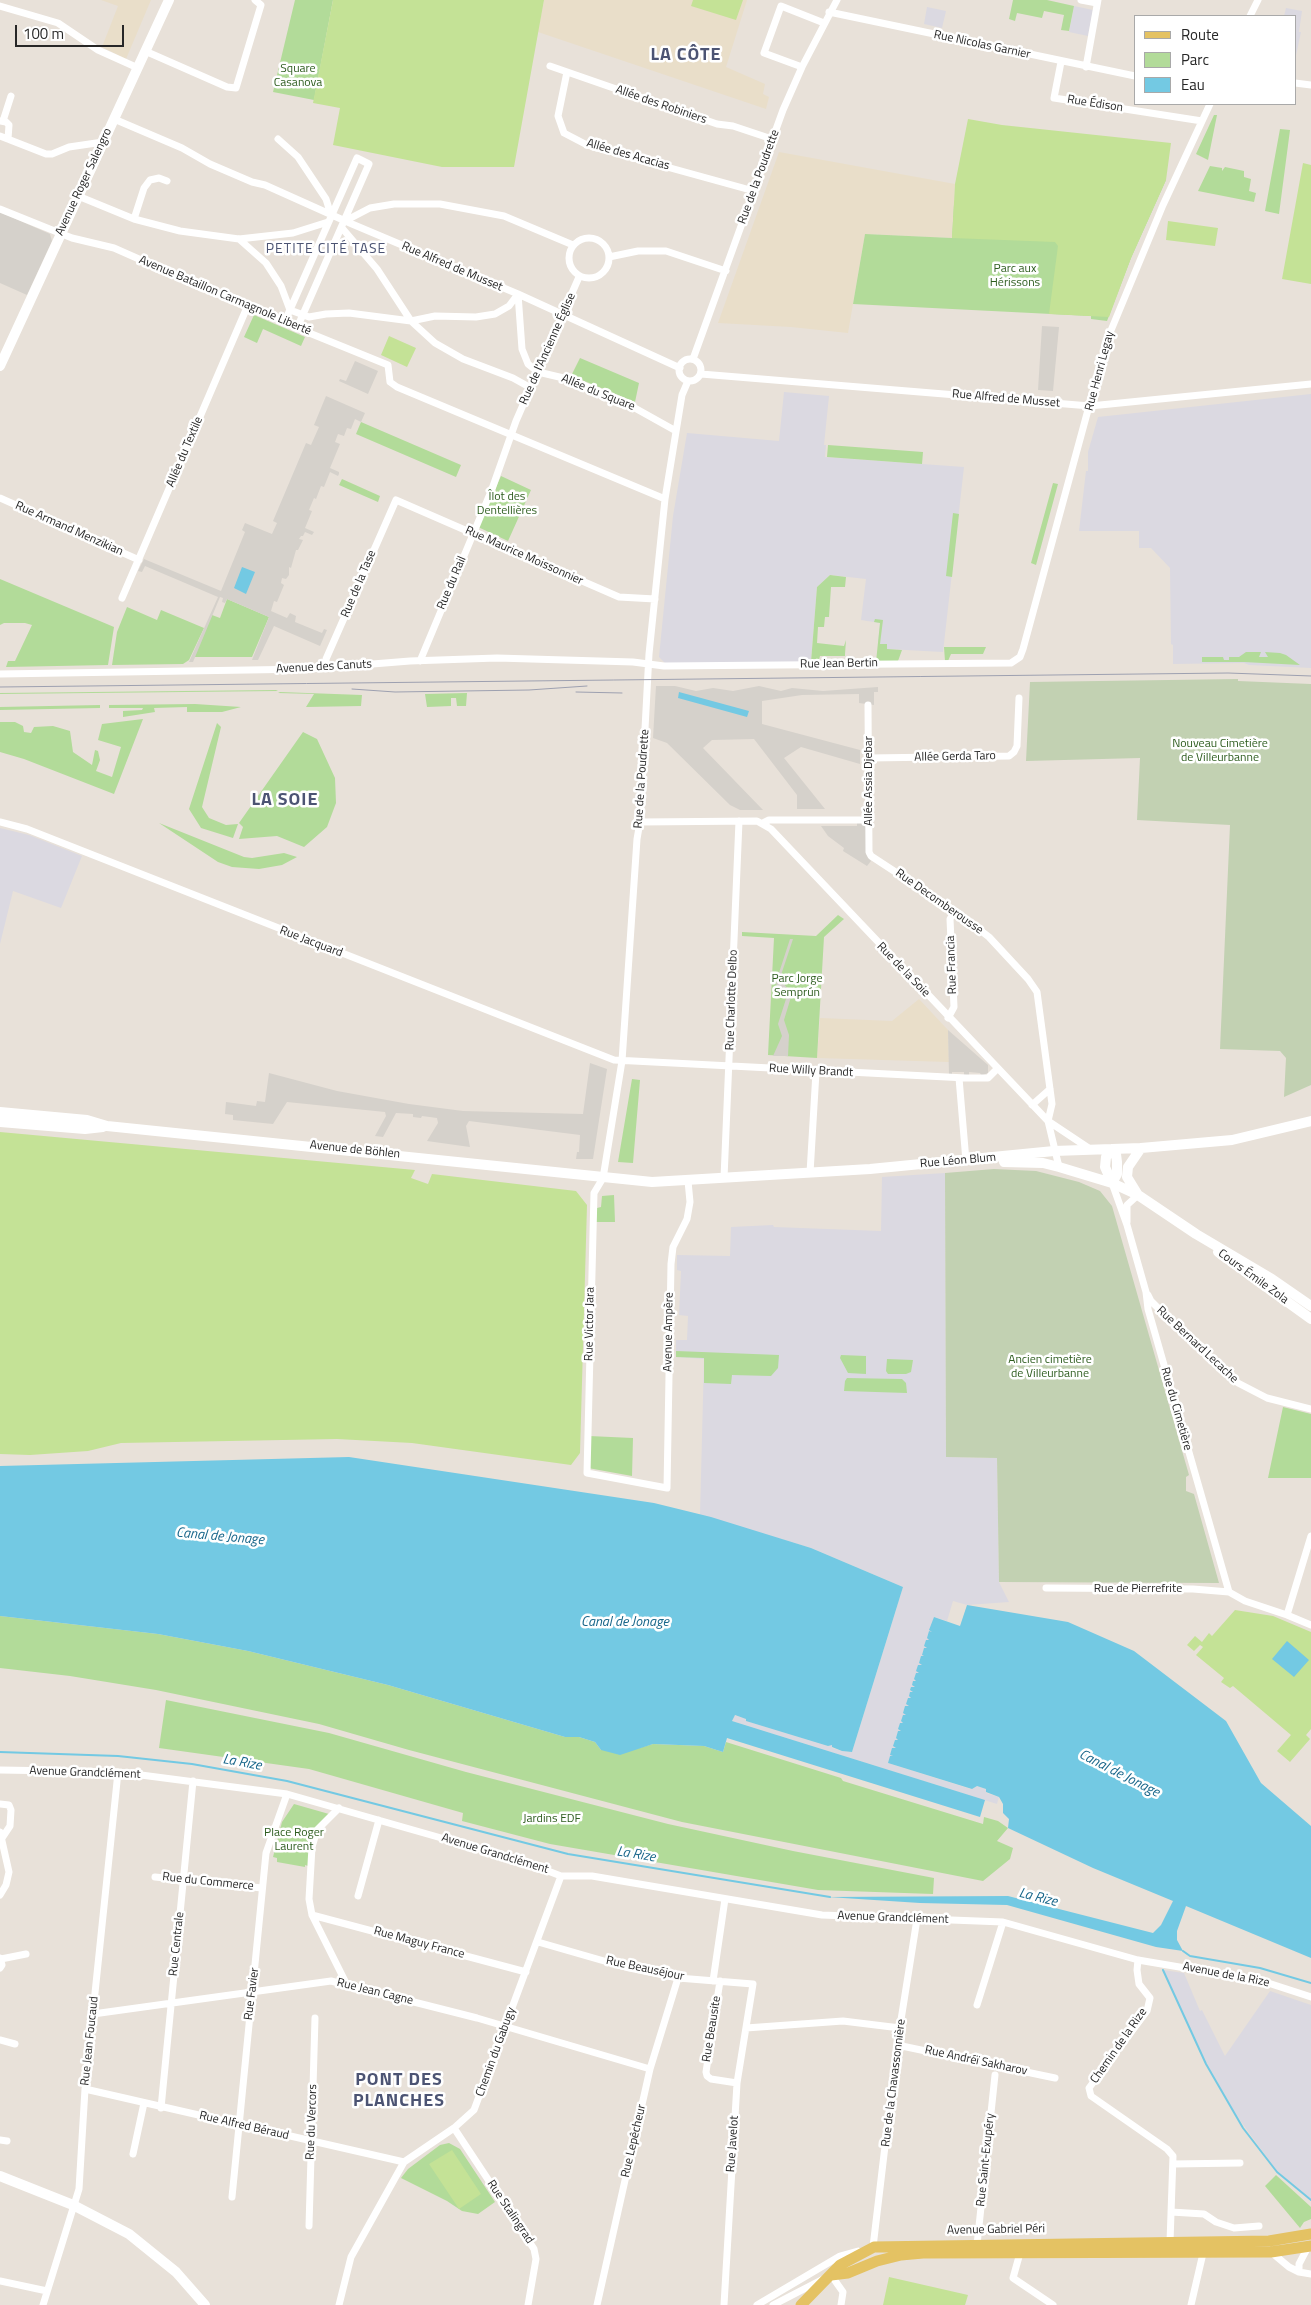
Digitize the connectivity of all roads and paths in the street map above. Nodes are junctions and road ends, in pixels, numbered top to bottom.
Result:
1 (169, 0) edge
2 (255, 0) edge
3 (837, 0) edge
4 (1081, 0) edge
5 (1258, 0) edge
6 (1097, 2) edge
7 (0, 6) edge
8 (829, 12) junction
9 (1250, 15) edge
10 (824, 23) junction
11 (145, 51) junction
12 (1061, 62) junction
13 (550, 66) dead end
14 (802, 67) junction
15 (1086, 67) junction
16 (138, 68) junction
17 (567, 72) junction
18 (1134, 76) edge
19 (1296, 83) edge
20 (1311, 85) edge
21 (11, 96) dead end
22 (1210, 105) edge
23 (114, 119) junction
24 (2, 121) edge
25 (1202, 121) junction
26 (0, 136) edge
27 (8, 139) junction
28 (278, 139) dead end
29 (772, 139) junction
30 (103, 142) junction
31 (167, 181) dead end
32 (754, 191) junction
33 (78, 196) junction
34 (0, 209) edge
35 (330, 218) junction
36 (134, 219) junction
37 (343, 224) junction
38 (60, 233) junction
39 (239, 240) junction
40 (573, 245) junction
41 (609, 257) junction
42 (726, 271) junction
43 (580, 277) junction
44 (518, 294) junction
45 (248, 305) junction
46 (290, 310) junction
47 (563, 315) junction
48 (304, 316) junction
49 (286, 321) junction
50 (411, 321) junction
51 (298, 328) junction
52 (692, 359) junction
53 (0, 366) edge
54 (680, 368) junction
55 (538, 372) junction
56 (701, 374) junction
57 (688, 381) junction
58 (1311, 384) edge
59 (531, 388) junction
60 (1090, 406) junction
61 (516, 421) joint
62 (676, 431) junction
63 (512, 434) junction
64 (0, 498) edge
65 (664, 499) junction
66 (396, 500) joint
67 (473, 534) junction
68 (139, 560) junction
69 (122, 598) dead end
70 (654, 599) junction
71 (1023, 650) joint
72 (420, 661) junction
73 (649, 664) junction
74 (326, 668) junction
75 (0, 674) edge
76 (1019, 698) dead end
77 (868, 705) dead end
78 (869, 758) junction
79 (869, 820) junction
80 (739, 821) junction
81 (0, 822) edge
82 (640, 822) junction
83 (760, 822) junction
84 (872, 856) joint
85 (955, 911) junction
86 (948, 1018) junction
87 (622, 1061) junction
88 (729, 1067) junction
89 (998, 1069) junction
90 (816, 1072) junction
91 (959, 1078) junction
92 (1050, 1089) junction
93 (1032, 1105) junction
94 (0, 1112) edge
95 (1048, 1121) junction
96 (1311, 1121) edge
97 (0, 1122) edge
98 (107, 1126) junction
99 (1141, 1148) junction
100 (1112, 1149) junction
101 (1090, 1150) junction
102 (1054, 1151) junction
103 (966, 1161) junction
104 (1059, 1166) junction
105 (810, 1173) junction
106 (602, 1178) junction
107 (724, 1178) junction
108 (688, 1180) junction
109 (1112, 1183) junction
110 (1138, 1195) junction
111 (1127, 1225) junction
112 (1196, 1234) junction
113 (1146, 1292) junction
114 (1311, 1306) edge
115 (1311, 1319) edge
116 (1311, 1409) edge
117 (667, 1488) joint
118 (1311, 1536) edge
119 (1046, 1588) dead end
120 (1229, 1592) junction
121 (1287, 1615) junction
122 (1311, 1626) edge
123 (0, 1770) edge
124 (118, 1772) junction
125 (193, 1781) junction
126 (287, 1794) junction
127 (0, 1804) edge
128 (339, 1808) junction
129 (379, 1820) junction
130 (1, 1835) edge
131 (561, 1876) junction
132 (155, 1877) dead end
133 (183, 1880) junction
134 (262, 1888) junction
135 (0, 1895) edge
136 (358, 1896) dead end
137 (724, 1899) junction
138 (312, 1915) junction
139 (917, 1919) junction
140 (1003, 1922) junction
141 (538, 1942) junction
142 (26, 1954) dead end
143 (0, 1958) edge
144 (1138, 1960) junction
145 (0, 1968) edge
146 (526, 1972) junction
147 (678, 1978) junction
148 (716, 1981) junction
149 (753, 1984) joint
150 (348, 1985) junction
151 (250, 1994) junction
152 (1311, 1998) edge
153 (171, 2003) junction
154 (977, 2005) dead end
155 (93, 2014) junction
156 (315, 2018) dead end
157 (505, 2028) junction
158 (746, 2028) junction
159 (900, 2028) junction
160 (0, 2040) edge
161 (15, 2044) dead end
162 (897, 2045) junction
163 (650, 2069) junction
164 (995, 2075) dead end
165 (1055, 2078) dead end
166 (737, 2082) junction
167 (85, 2089) junction
168 (144, 2103) junction
169 (161, 2108) junction
170 (240, 2125) junction
171 (454, 2128) junction
172 (311, 2141) junction
173 (133, 2154) dead end
174 (404, 2162) junction
175 (1240, 2163) dead end
176 (1173, 2164) junction
177 (0, 2176) edge
178 (232, 2197) dead end
179 (73, 2205) junction
180 (1171, 2212) junction
181 (309, 2226) dead end
182 (1259, 2226) dead end
183 (1311, 2234) edge
184 (1170, 2242) junction
185 (977, 2245) junction
186 (874, 2247) junction
187 (1204, 2247) junction
188 (1310, 2247) edge
189 (1271, 2252) junction
190 (1020, 2253) junction
191 (1124, 2253) junction
192 (1299, 2272) junction
193 (1311, 2274) edge
194 (831, 2276) junction
195 (0, 2281) edge
196 (47, 2291) junction
197 (43, 2305) edge
198 (206, 2305) edge
199 (339, 2305) edge
200 (528, 2305) edge
201 (596, 2305) edge
202 (724, 2305) edge
203 (757, 2305) edge
204 (773, 2305) edge
205 (801, 2305) edge
206 (841, 2305) edge
207 (1053, 2305) edge
208 (1190, 2305) edge

1 - 11 main road, Avenue Roger Salengro
2 - 11 street
3 - 8 street, Rue de la Poudrette
4 - 6 street
5 - 9 street
6 - 15 street
7 - 16 street
8 - 10 street, Rue de la Poudrette
8 - 12 street, Rue Nicolas Garnier
10 - 14 street, Rue de la Poudrette
10 - 14 street
11 - 16 main road, Avenue Roger Salengro
12 - 15 street, Rue Nicolas Garnier
12 - 25 street, Rue Édison
13 - 17 street, Allée des Robiniers
14 - 29 street, Rue de la Poudrette
15 - 18 street, Rue Nicolas Garnier
16 - 23 main road, Avenue Roger Salengro
17 - 29 street, Allée des Robiniers
17 - 32 street, Allée des Acacias
19 - 20 street
21 - 24 street
22 - 25 street, Rue Henri Legay
23 - 30 main road, Avenue Roger Salengro
23 - 35 street, Rue Alfred de Musset
24 - 27 street
25 - 60 street, Rue Henri Legay
26 - 27 street
27 - 30 street
28 - 35 street
29 - 32 street, Rue de la Poudrette
30 - 33 main road, Avenue Roger Salengro
31 - 36 street
32 - 42 street, Rue de la Poudrette
33 - 36 street
33 - 38 main road, Avenue Roger Salengro
34 - 38 street, Avenue Bataillon Carmagnole Liberté
35 - 37 street, Rue Alfred de Musset
35 - 37 street
35 - 39 street
35 - 46 street
36 - 39 street
37 - 40 street
37 - 44 street, Rue Alfred de Musset
37 - 48 street
37 - 50 street
38 - 45 street, Avenue Bataillon Carmagnole Liberté
38 - 53 main road, Avenue Roger Salengro
39 - 46 street
40 - 41 street
40 - 43 street
41 - 42 street
41 - 43 street
42 - 52 street, Rue de la Poudrette
43 - 47 street, Rue de l'Ancienne Église
44 - 47 street, Rue Alfred de Musset
44 - 50 street
44 - 55 street
45 - 49 street, Avenue Bataillon Carmagnole Liberté
45 - 68 street, Allée du Textile
46 - 48 street
46 - 49 street
47 - 54 street, Rue Alfred de Musset
47 - 55 street, Rue de l'Ancienne Église
48 - 50 street
48 - 51 street
49 - 51 street, Avenue Bataillon Carmagnole Liberté
50 - 59 street
51 - 63 street, Avenue Bataillon Carmagnole Liberté
52 - 54 street
52 - 56 street
54 - 57 street
55 - 59 street, Rue de l'Ancienne Église
55 - 62 street, Allée du Square
56 - 57 street
56 - 60 street, Rue Alfred de Musset
57 - 62 street, Rue de la Poudrette
58 - 60 street, Rue Alfred de Musset
59 - 61 street, Rue de l'Ancienne Église
60 - 71 street, Rue Henri Legay
61 - 63 street, Rue du Rail
62 - 65 street, Rue de la Poudrette
63 - 65 street
63 - 67 street, Rue du Rail
64 - 68 street, Rue Armand Menzikian
65 - 70 street, Rue de la Poudrette
66 - 67 street, Rue Maurice Moissonnier
66 - 74 street, Rue de la Tase
67 - 70 street, Rue Maurice Moissonnier
67 - 72 street, Rue du Rail
68 - 69 street, Allée du Textile
70 - 73 street, Rue de la Poudrette
71 - 73 street, Rue Jean Bertin
72 - 73 street, Avenue des Canuts
72 - 74 street, Avenue des Canuts
73 - 82 street, Rue de la Poudrette
74 - 75 street, Avenue des Canuts
76 - 78 street, Allée Gerda Taro
77 - 78 street, Allée Assia Djebar
78 - 79 street, Allée Assia Djebar
79 - 83 street
79 - 84 street, Allée Assia Djebar
80 - 82 street
80 - 83 street
80 - 88 street, Rue Charlotte Delbo
81 - 87 street, Rue Jacquard
82 - 87 street, Rue de la Poudrette
83 - 86 street, Rue de la Soie
84 - 85 street, Rue Decomberousse
85 - 86 street, Rue Francia
85 - 92 street, Rue Decomberousse
86 - 89 street, Rue de la Soie
87 - 88 street, Rue Willy Brandt
87 - 106 street, Rue de la Poudrette
88 - 90 street, Rue Willy Brandt
88 - 107 street, Rue Charlotte Delbo
89 - 91 street, Rue Willy Brandt
89 - 93 street, Rue de la Soie
90 - 91 street, Rue Willy Brandt
90 - 105 street
91 - 103 street
92 - 93 street
92 - 95 street
93 - 95 street, Rue de la Soie
94 - 98 main road, Avenue de Böhlen
95 - 101 street, Rue de la Soie
95 - 102 street
96 - 99 main road, Rue Léon Blum
97 - 98 main road, Avenue de Böhlen
98 - 106 main road, Avenue de Böhlen
99 - 100 main road, Rue Léon Blum
99 - 110 main road
100 - 101 main road, Rue Léon Blum
100 - 109 main road
101 - 102 main road, Rue Léon Blum
102 - 103 main road, Rue Léon Blum
102 - 104 street
103 - 104 main road, Cours Émile Zola
103 - 105 main road, Rue Léon Blum
104 - 109 main road, Cours Émile Zola
105 - 107 main road, Rue Léon Blum
106 - 108 main road, Rue Léon Blum
106 - 117 street, Rue Victor Jara
107 - 108 main road, Rue Léon Blum
108 - 117 street, Avenue Ampère
109 - 110 main road, Cours Émile Zola
109 - 111 street, Rue du Cimetière
110 - 111 street, Rue du Cimetière
110 - 112 main road, Cours Émile Zola
111 - 113 street, Rue du Cimetière
112 - 114 main road, Cours Émile Zola
112 - 115 main road, Cours Émile Zola
113 - 116 street, Rue Bernard Lecache
113 - 120 street, Rue du Cimetière
118 - 121 street
119 - 120 street, Rue de Pierrefrite
120 - 121 street
121 - 122 street
123 - 124 street, Avenue Grandclément
124 - 125 street, Avenue Grandclément
124 - 155 street, Rue Jean Foucaud
125 - 126 street, Avenue Grandclément
125 - 133 street, Rue Centrale
126 - 128 street, Avenue Grandclément
126 - 134 street, Rue Favier
127 - 130 street
128 - 129 street, Avenue Grandclément
128 - 138 street
129 - 131 street, Avenue Grandclément
129 - 136 street
130 - 135 street
131 - 137 street, Avenue Grandclément
131 - 141 street, Chemin du Gabugy
132 - 133 street, Rue du Commerce
133 - 134 street, Rue du Commerce
133 - 153 street, Rue Centrale
134 - 151 street, Rue Favier
137 - 139 street, Avenue Grandclément
137 - 148 street, Rue Beausite
138 - 146 street, Rue Maguy France
138 - 150 street
139 - 140 street, Avenue Grandclément
139 - 159 street, Rue de la Chavassonnière
140 - 144 street, Avenue Grandclément
140 - 154 street
141 - 146 street, Chemin du Gabugy
141 - 147 street, Rue Beauséjour
142 - 143 street
143 - 145 street
144 - 152 street, Avenue de la Rize
144 - 176 street, Chemin de la Rize
146 - 157 street, Chemin du Gabugy
147 - 148 street, Rue Beauséjour
147 - 163 street, Rue Lepêcheur
148 - 149 street, Rue Beauséjour
148 - 166 street, Rue Beausite
149 - 158 street, Rue Javelot
150 - 151 street, Rue Jean Cagne
150 - 157 street, Rue Jean Cagne
151 - 153 street, Rue Jean Cagne
151 - 170 street, Rue Favier
153 - 155 street, Rue Jean Cagne
153 - 169 street, Rue Centrale
155 - 167 street, Rue Jean Foucaud
156 - 172 street, Rue du Vercors
157 - 163 street, Rue Jean Cagne
157 - 171 street, Chemin du Gabugy
158 - 159 street
158 - 166 street, Rue Javelot
159 - 162 street, Rue de la Chavassonnière
160 - 161 street
162 - 165 street, Rue Andréï Sakharov
162 - 186 street, Rue de la Chavassonnière
163 - 201 street, Rue Lepêcheur
164 - 185 street, Rue Saint-Exupéry
166 - 202 street, Rue Javelot
167 - 168 street, Rue Alfred Béraud
167 - 179 street, Rue Jean Foucaud
168 - 169 street, Rue Alfred Béraud
168 - 173 street
169 - 170 street, Rue Alfred Béraud
170 - 172 street, Rue Alfred Béraud
170 - 178 street, Rue Favier
171 - 174 street, Chemin du Gabugy
171 - 200 street, Rue Stalingrad
172 - 174 street, Rue Alfred Béraud
172 - 181 street, Rue du Vercors
174 - 199 street, Chemin du Gabugy
175 - 176 street
176 - 180 street
177 - 179 main road
179 - 196 street, Rue Jean Foucaud
179 - 198 main road
180 - 182 street
180 - 184 street
183 - 187 main road, Avenue Gabriel Péri
184 - 185 main road, Avenue Gabriel Péri
184 - 187 main road, Avenue Gabriel Péri
184 - 191 main road, Avenue Gabriel Péri
185 - 186 main road, Avenue Gabriel Péri
186 - 194 main road, Avenue Gabriel Péri
186 - 203 street
187 - 189 main road, Avenue Gabriel Péri
187 - 191 main road, Avenue Gabriel Péri
187 - 208 street
188 - 189 main road, Avenue Gabriel Péri
188 - 192 street
189 - 192 street
190 - 191 main road, Avenue Gabriel Péri
190 - 194 main road, Avenue Gabriel Péri
190 - 207 street
192 - 193 street
194 - 204 street
194 - 205 main road, Avenue Gabriel Péri
194 - 206 street
195 - 196 street
196 - 197 street, Rue Jean Foucaud

